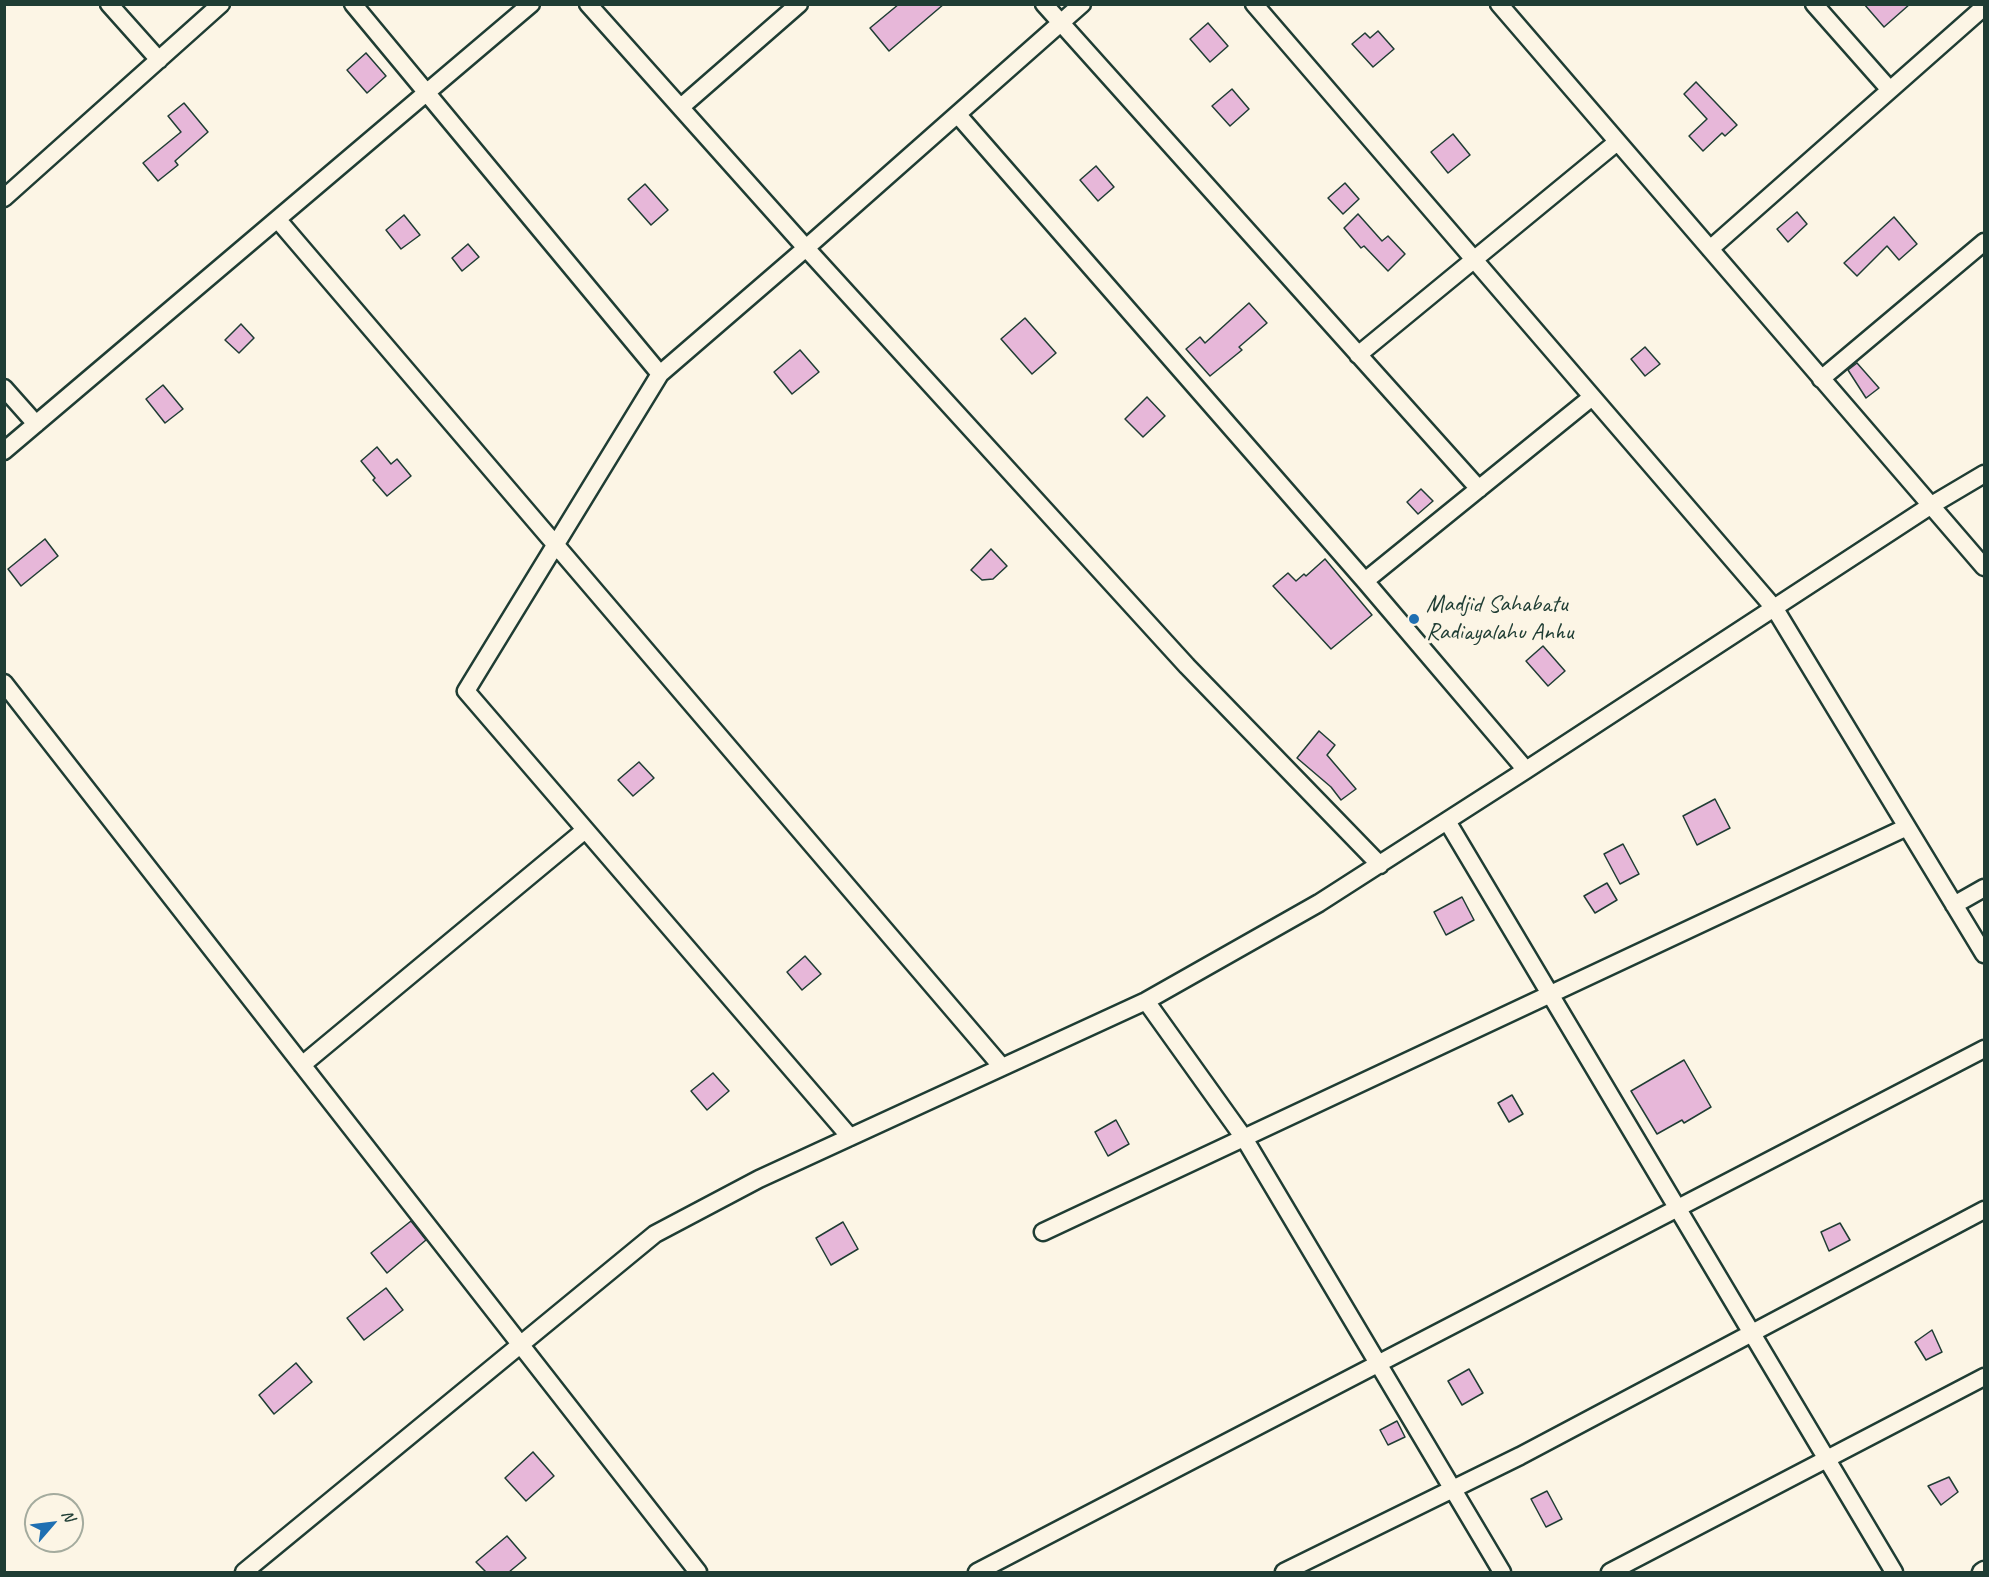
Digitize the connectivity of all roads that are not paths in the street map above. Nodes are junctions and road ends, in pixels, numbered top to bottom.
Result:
1 (109, 4) edge
2 (221, 4) edge
3 (353, 4) edge
4 (531, 4) edge
5 (588, 4) edge
6 (799, 4) edge
7 (1044, 4) edge
8 (1082, 4) edge
9 (1254, 4) edge
10 (1499, 4) edge
11 (1814, 4) edge
12 (1984, 7) edge
13 (1061, 23) junction
14 (159, 60) junction
15 (1890, 90) junction
16 (427, 93) junction
17 (681, 108) junction
18 (958, 115) junction
19 (1617, 142) junction
20 (4, 198) edge
21 (278, 219) junction
22 (1984, 242) edge
23 (806, 248) junction
24 (1710, 249) junction
25 (1474, 259) junction
26 (1358, 355) junction
27 (660, 374) junction
28 (1821, 379) junction
29 (4, 388) edge
30 (1592, 397) junction
31 (36, 424) junction
32 (4, 451) edge
33 (1984, 474) edge
34 (1479, 489) junction
35 (1930, 506) junction
36 (556, 544) junction
37 (1984, 567) edge
38 (1365, 581) junction
39 (1775, 609) junction
40 (4, 683) edge
41 (1526, 770) junction
42 (1447, 821) junction
43 (1907, 827) junction
44 (585, 830) junction
45 (1380, 865) junction
46 (1984, 888) edge
47 (1954, 905) junction
48 (1984, 954) edge
49 (1550, 994) junction
50 (1146, 1000) junction
51 (1984, 1049) edge
52 (302, 1065) junction
53 (1002, 1067) junction
54 (850, 1137) junction
55 (1244, 1138) junction
56 (1678, 1208) junction
57 (1984, 1210) edge
58 (1043, 1232) dead end
59 (1752, 1333) junction
60 (520, 1345) junction
61 (1378, 1364) junction
62 (1984, 1377) edge
63 (1827, 1460) junction
64 (1452, 1489) junction
65 (244, 1572) edge
66 (698, 1572) edge
67 (977, 1572) edge
68 (1284, 1572) edge
69 (1502, 1572) edge
70 (1610, 1572) edge
71 (1894, 1572) edge

1 - 14 street
2 - 14 street
3 - 16 street
4 - 16 street
5 - 17 street
6 - 17 street
7 - 13 street
8 - 13 street
9 - 25 street
10 - 19 street
11 - 15 street
12 - 15 street
13 - 18 street
13 - 26 street
14 - 20 street
15 - 24 street
16 - 21 street
16 - 27 street
17 - 23 street
18 - 23 street
18 - 38 street
19 - 24 street
19 - 25 street
21 - 31 street
21 - 36 street
22 - 28 street
23 - 27 street
23 - 45 street
24 - 28 street
25 - 26 street
25 - 30 street
26 - 34 street
27 - 36 street
28 - 35 street
29 - 31 street
30 - 34 street
30 - 39 street
31 - 32 street
33 - 35 street
34 - 38 street
35 - 37 street
35 - 39 street
36 - 44 street
36 - 53 street
38 - 41 street
39 - 41 street
39 - 43 street
40 - 52 street
41 - 42 street
42 - 45 street
42 - 49 street
43 - 47 street
43 - 49 street
44 - 52 street
44 - 54 street
45 - 50 street
46 - 47 street
47 - 48 street
49 - 55 street
49 - 56 street
50 - 53 street
50 - 55 street
51 - 56 street
52 - 60 street
53 - 54 street
54 - 60 street
55 - 58 street
55 - 61 street
56 - 59 street
56 - 61 street
57 - 59 street
59 - 63 street
59 - 64 street
60 - 65 street
60 - 66 street
61 - 64 street
61 - 67 street
62 - 63 street
63 - 70 street
63 - 71 street
64 - 68 street
64 - 69 street

